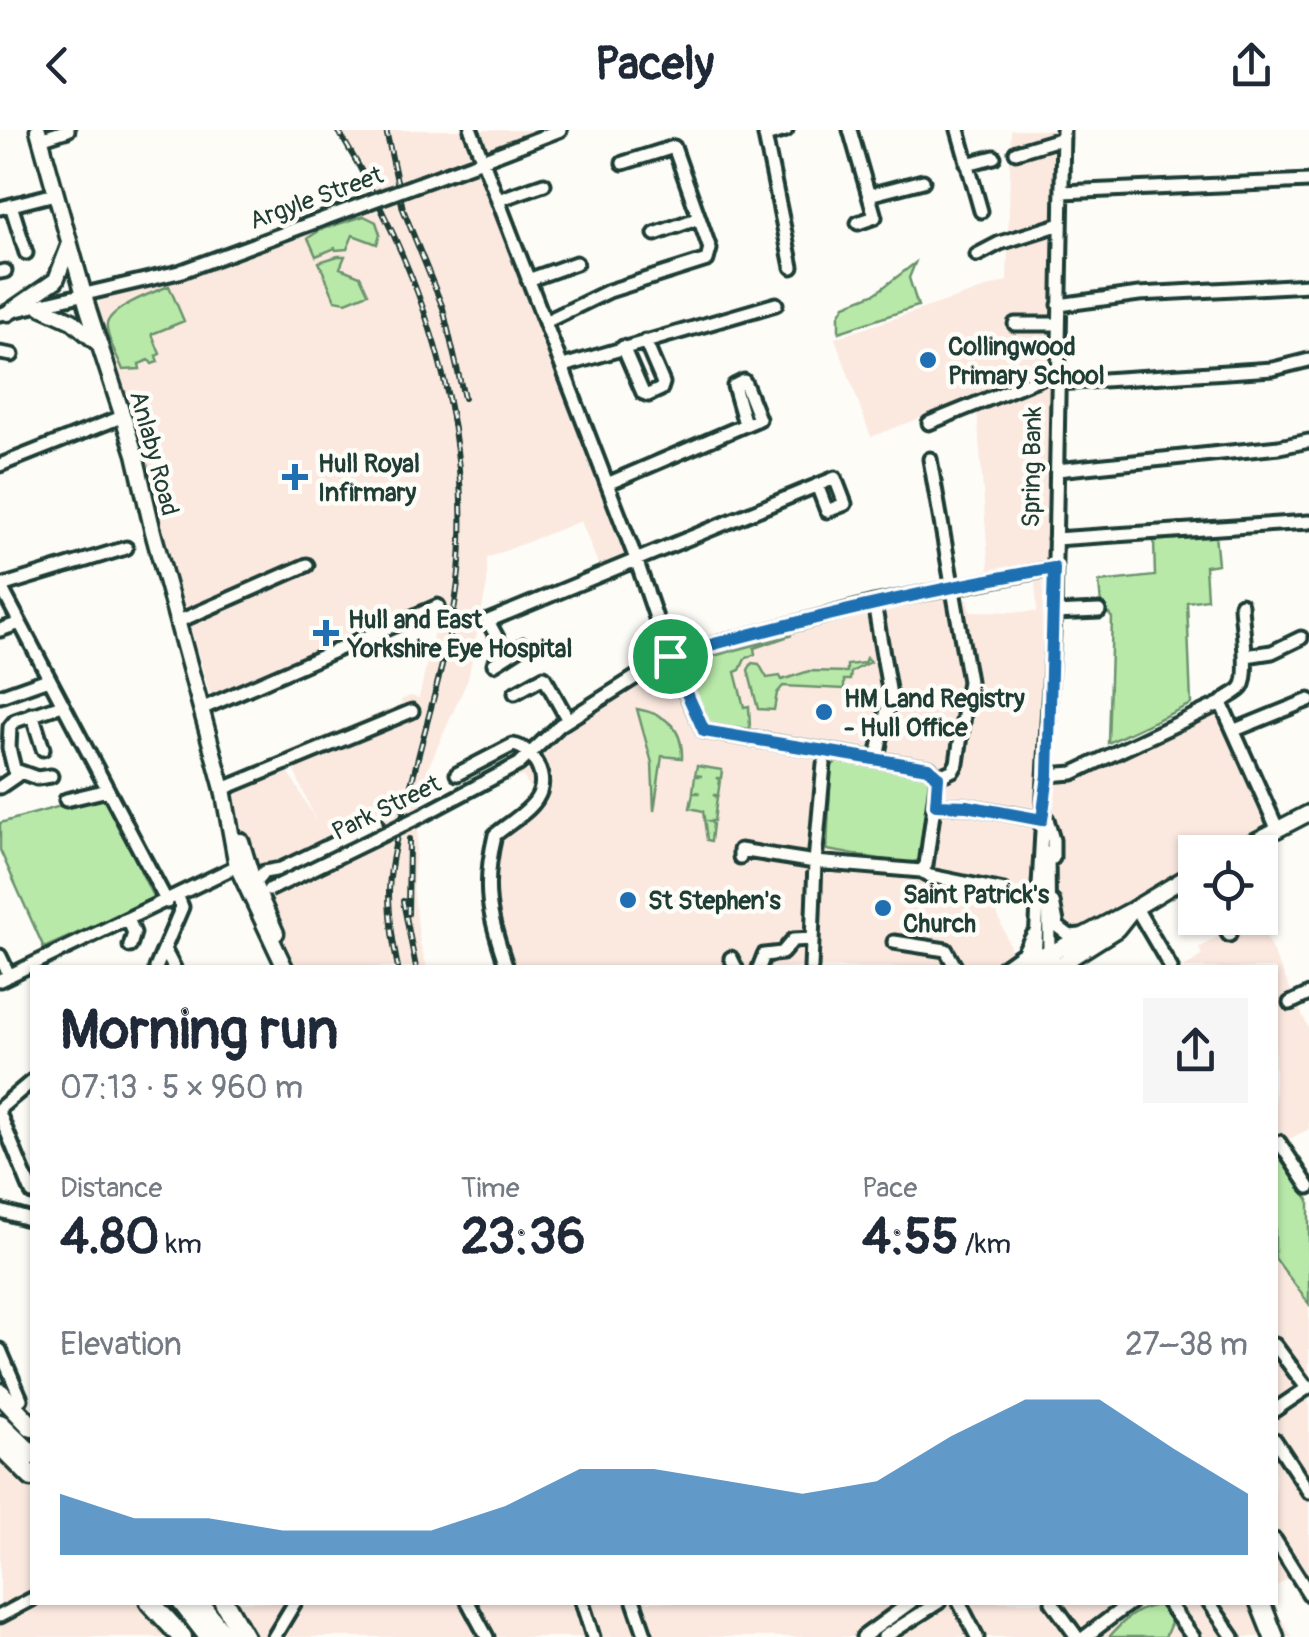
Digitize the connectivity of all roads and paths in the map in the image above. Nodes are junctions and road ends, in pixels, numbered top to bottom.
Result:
1 (68, 130) edge
2 (471, 130) edge
3 (560, 130) edge
4 (786, 130) edge
5 (850, 130) edge
6 (958, 130) edge
7 (764, 133) edge
8 (39, 134) edge
9 (1063, 134) edge
10 (1016, 152) dead end
11 (994, 156) dead end
12 (477, 162) junction
13 (623, 163) dead end
14 (967, 164) junction
15 (924, 181) dead end
16 (1309, 181) edge
17 (544, 184) dead end
18 (1062, 192) junction
19 (56, 194) junction
20 (870, 195) junction
21 (498, 200) junction
22 (6, 206) edge
23 (980, 211) dead end
24 (700, 218) junction
25 (858, 223) dead end
26 (1061, 224) junction
27 (655, 234) dead end
28 (70, 245) junction
29 (26, 253) dead end
30 (977, 256) dead end
31 (576, 263) dead end
32 (792, 267) dead end
33 (528, 280) junction
34 (1309, 285) edge
35 (84, 296) junction
36 (776, 304) dead end
37 (1059, 305) junction
38 (40, 307) junction
39 (4, 313) edge
40 (545, 322) junction
41 (1015, 324) dead end
42 (1058, 324) junction
43 (645, 341) junction
44 (100, 346) junction
45 (623, 348) junction
46 (1309, 360) edge
47 (563, 366) junction
48 (1057, 379) junction
49 (124, 416) junction
50 (930, 423) dead end
51 (746, 424) dead end
52 (1309, 441) edge
53 (930, 460) dead end
54 (0, 466) edge
55 (1058, 470) junction
56 (607, 484) junction
57 (817, 485) dead end
58 (1309, 522) edge
59 (1055, 539) junction
60 (126, 548) dead end
61 (636, 559) junction
62 (307, 565) dead end
63 (1054, 568) junction
64 (0, 585) edge
65 (952, 586) junction
66 (874, 603) junction
67 (1241, 604) dead end
68 (438, 606) dead end
69 (1100, 611) dead end
70 (1054, 613) junction
71 (177, 622) junction
72 (20, 623) junction
73 (0, 630) edge
74 (1300, 638) dead end
75 (524, 645) dead end
76 (507, 656) junction
77 (670, 656) junction
78 (1246, 656) junction
79 (494, 664) dead end
80 (48, 679) junction
81 (515, 693) dead end
82 (0, 696) edge
83 (1309, 700) edge
84 (1221, 703) junction
85 (62, 705) junction
86 (201, 709) junction
87 (412, 711) dead end
88 (32, 714) junction
89 (568, 720) junction
90 (1235, 730) junction
91 (43, 749) dead end
92 (530, 754) junction
93 (876, 758) junction
94 (824, 764) dead end
95 (15, 770) junction
96 (457, 774) dead end
97 (1048, 775) junction
98 (51, 776) dead end
99 (938, 777) junction
100 (0, 787) edge
101 (223, 789) junction
102 (108, 790) junction
103 (66, 800) dead end
104 (936, 805) junction
105 (1309, 813) edge
106 (1045, 819) junction
107 (376, 822) dead end
108 (1278, 828) junction
109 (1265, 835) edge
110 (740, 857) dead end
111 (815, 862) junction
112 (237, 866) junction
113 (921, 870) junction
114 (1178, 883) edge
115 (260, 888) junction
116 (1004, 890) dead end
117 (172, 899) junction
118 (1134, 909) junction
119 (128, 919) junction
120 (1037, 926) junction
121 (1089, 938) junction
122 (812, 939) junction
123 (894, 942) dead end
124 (130, 946) dead end
125 (164, 949) junction
126 (0, 956) edge
127 (1041, 964) edge
128 (31, 965) edge
129 (157, 965) edge
130 (172, 965) edge
131 (285, 965) edge
132 (507, 965) edge
133 (760, 965) edge
134 (812, 965) edge
135 (954, 965) edge
136 (1006, 965) edge
137 (1073, 965) edge
138 (1169, 965) edge
139 (30, 966) edge
140 (4, 978) edge
141 (1309, 994) edge
142 (1290, 1003) dead end
143 (30, 1083) edge
144 (0, 1112) edge
145 (1279, 1142) dead end
146 (1309, 1187) edge
147 (30, 1188) edge
148 (0, 1211) edge
149 (30, 1219) edge
150 (1278, 1349) edge
151 (0, 1350) edge
152 (1308, 1387) edge
153 (0, 1393) edge
154 (21, 1400) dead end
155 (1278, 1408) edge
156 (0, 1409) edge
157 (0, 1424) edge
158 (30, 1424) edge
159 (30, 1437) edge
160 (1278, 1445) edge
161 (0, 1446) edge
162 (30, 1453) edge
163 (30, 1475) edge
164 (1309, 1492) edge
165 (1278, 1545) edge
166 (1309, 1594) edge
167 (30, 1599) edge
168 (153, 1605) edge
169 (184, 1605) edge
170 (200, 1605) edge
171 (226, 1605) edge
172 (293, 1605) edge
173 (470, 1605) edge
174 (583, 1605) edge
175 (635, 1605) edge
176 (907, 1605) edge
177 (933, 1605) edge
178 (961, 1605) edge
179 (1054, 1605) edge
180 (1128, 1605) edge
181 (1169, 1605) edge
182 (1211, 1605) edge
183 (1251, 1605) edge
184 (1261, 1605) edge
185 (0, 1616) edge
186 (1186, 1634) edge
187 (182, 1637) edge
188 (210, 1637) edge
189 (224, 1637) edge
190 (244, 1637) edge
191 (274, 1637) edge
192 (487, 1637) edge
193 (593, 1637) edge
194 (646, 1637) edge
195 (863, 1637) edge
196 (884, 1637) edge
197 (978, 1637) edge
198 (1076, 1637) edge
199 (1084, 1637) edge
200 (1233, 1637) edge
201 (1263, 1637) edge
202 (1274, 1637) edge

1 - 8 street
2 - 12 street
3 - 12 street, Argyle Street
4 - 7 street
5 - 20 street
6 - 14 street
7 - 32 street
8 - 19 main road, Anlaby Road
9 - 10 street
9 - 18 street, Spring Bank
11 - 14 street
12 - 21 street
12 - 35 street, Argyle Street, bridge
13 - 24 street
14 - 23 street
15 - 20 street
16 - 18 street
17 - 21 street
18 - 26 street, Spring Bank
19 - 22 street
19 - 28 main road, Anlaby Road
20 - 25 street
21 - 33 street
22 - 29 street
24 - 27 street
24 - 40 street
26 - 30 street
26 - 37 street, Spring Bank
28 - 35 main road, Anlaby Road
28 - 39 main road
31 - 33 street
33 - 40 street
34 - 37 street
35 - 38 street, Argyle Street
35 - 44 main road, Anlaby Road
36 - 43 street
37 - 42 street, Spring Bank
38 - 39 street, Argyle Street
38 - 44 main road
40 - 47 street
41 - 42 street
42 - 48 street, Spring Bank
43 - 45 street
43 - 45 street
44 - 49 main road, Anlaby Road
45 - 47 street
46 - 48 street
47 - 56 street
48 - 50 street
48 - 55 street, Spring Bank
49 - 54 street
49 - 71 main road, Anlaby Road
51 - 56 street
52 - 55 street
53 - 65 street
55 - 59 street, Spring Bank
56 - 61 street
57 - 61 street
58 - 59 street
59 - 63 street, Spring Bank
60 - 64 street
61 - 76 street
61 - 77 street
62 - 71 street
63 - 65 street, Park Street
63 - 70 street, Spring Bank
64 - 72 street
65 - 66 street, Park Street
65 - 99 street
66 - 77 street, Park Street
66 - 93 street
67 - 78 street
68 - 86 street
69 - 70 street
70 - 97 street, Spring Bank
71 - 86 main road, Anlaby Road
72 - 73 street
72 - 80 street
74 - 78 street
75 - 76 street
76 - 79 street
77 - 89 street, Park Street
77 - 93 street
78 - 84 street
80 - 82 street
80 - 85 street
81 - 89 street
83 - 90 street
84 - 90 street
84 - 97 street
85 - 88 street
85 - 102 street
86 - 101 main road, Anlaby Road
87 - 101 street
88 - 91 street
88 - 95 street
89 - 92 street, Park Street
90 - 108 street
92 - 96 street, Park Street
92 - 115 street, Park Street, bridge
92 - 132 street
93 - 99 street
94 - 111 street
95 - 98 street
95 - 100 street
97 - 106 street, Spring Bank
99 - 104 street
101 - 112 main road, Anlaby Road
101 - 115 main road, Anlaby Road
102 - 103 street
102 - 117 street
104 - 106 street
104 - 113 street
105 - 108 main road
106 - 120 street, Spring Bank
106 - 121 street
106 - 127 street, Spring Bank
107 - 115 street, Park Street
108 - 109 main road
110 - 111 street
111 - 113 street
111 - 122 street
112 - 115 main road, Anlaby Road
112 - 117 street
113 - 116 street
114 - 118 main road
115 - 131 main road, Anlaby Road
117 - 119 street
117 - 125 street
118 - 121 main road
118 - 138 street
119 - 124 street
119 - 128 street
120 - 127 street, Spring Bank
120 - 136 street
121 - 127 main road
121 - 137 main road
122 - 133 street
122 - 134 street
123 - 135 street
125 - 129 street
125 - 130 street
126 - 140 street
139 - 140 street
141 - 142 street
143 - 144 street
144 - 147 street
145 - 146 street
148 - 149 street
150 - 152 street
151 - 154 street
152 - 155 street
153 - 158 highway
156 - 159 highway
157 - 162 highway
160 - 164 street
161 - 163 highway
165 - 166 street
167 - 185 street
168 - 187 highway
169 - 188 highway
170 - 189 highway
171 - 190 highway
172 - 191 street
173 - 192 street
174 - 193 street
175 - 194 street
176 - 195 street
177 - 196 street
178 - 197 street
179 - 198 street
180 - 199 street
181 - 186 street
182 - 200 street
183 - 201 highway
184 - 202 highway

